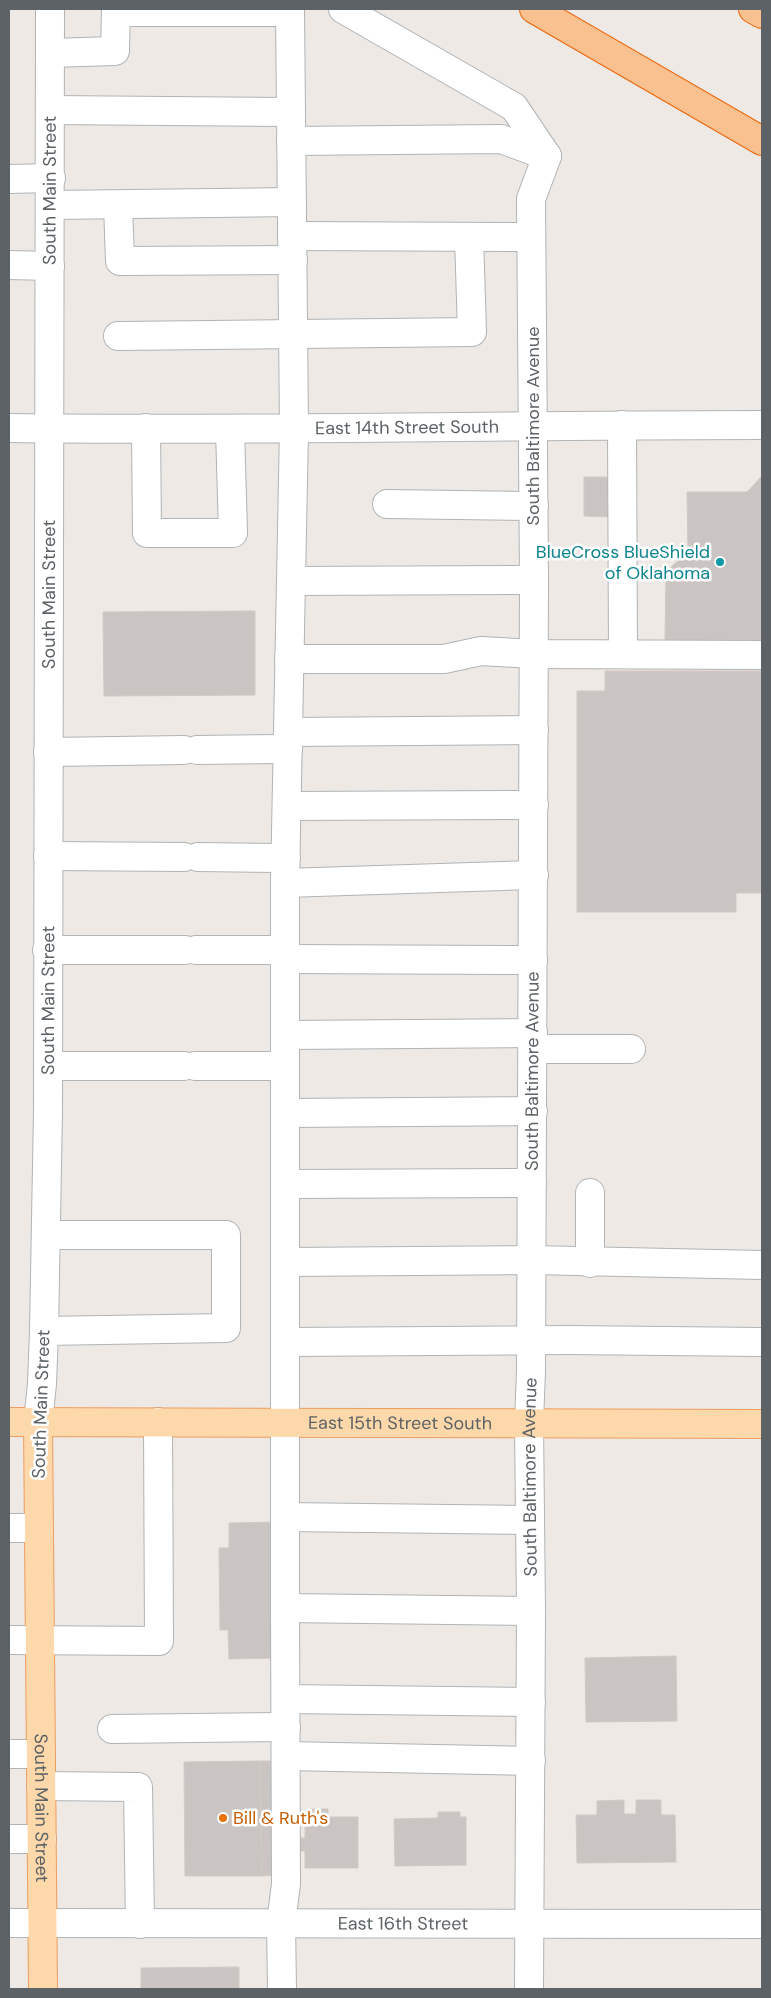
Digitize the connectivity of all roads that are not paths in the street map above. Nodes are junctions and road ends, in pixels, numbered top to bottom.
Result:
1 (50, 9) edge
2 (342, 9) edge
3 (534, 9) edge
4 (753, 9) edge
5 (116, 10) edge
6 (290, 10) edge
7 (762, 14) edge
8 (50, 53) junction
9 (50, 110) junction
10 (291, 112) junction
11 (291, 141) junction
12 (762, 141) edge
13 (547, 156) junction
14 (9, 179) edge
15 (51, 192) junction
16 (292, 202) junction
17 (118, 205) junction
18 (469, 237) junction
19 (531, 237) junction
20 (292, 248) junction
21 (9, 265) edge
22 (50, 266) junction
23 (293, 334) junction
24 (118, 336) dead end
25 (534, 425) junction
26 (622, 425) junction
27 (762, 425) edge
28 (9, 428) edge
29 (50, 428) junction
30 (146, 428) junction
31 (230, 429) junction
32 (294, 429) junction
33 (387, 504) dead end
34 (534, 506) junction
35 (534, 580) junction
36 (291, 581) junction
37 (534, 654) junction
38 (623, 654) junction
39 (762, 655) edge
40 (289, 659) junction
41 (534, 730) junction
42 (288, 740) junction
43 (48, 752) junction
44 (534, 805) junction
45 (287, 806) junction
46 (48, 856) junction
47 (286, 870) junction
48 (534, 875) junction
49 (48, 950) junction
50 (285, 955) junction
51 (533, 960) junction
52 (285, 1035) junction
53 (533, 1041) junction
54 (630, 1048) dead end
55 (48, 1066) junction
56 (285, 1066) junction
57 (533, 1111) junction
58 (286, 1113) junction
59 (532, 1183) junction
60 (286, 1184) junction
61 (590, 1193) dead end
62 (46, 1235) junction
63 (532, 1260) junction
64 (286, 1262) junction
65 (590, 1263) junction
66 (762, 1266) edge
67 (44, 1331) junction
68 (531, 1340) junction
69 (286, 1342) junction
70 (762, 1342) edge
71 (9, 1422) edge
72 (38, 1422) junction
73 (158, 1422) junction
74 (286, 1422) junction
75 (529, 1422) junction
76 (762, 1424) edge
77 (285, 1518) junction
78 (530, 1520) junction
79 (9, 1528) edge
80 (38, 1528) junction
81 (284, 1608) junction
82 (531, 1611) junction
83 (9, 1640) edge
84 (39, 1640) junction
85 (286, 1699) junction
86 (531, 1702) junction
87 (286, 1727) junction
88 (112, 1729) dead end
89 (9, 1754) edge
90 (41, 1754) junction
91 (286, 1756) junction
92 (531, 1761) junction
93 (41, 1786) junction
94 (9, 1839) edge
95 (42, 1839) junction
96 (9, 1923) edge
97 (281, 1923) junction
98 (530, 1923) junction
99 (42, 1924) junction
100 (140, 1924) junction
101 (762, 1924) edge
102 (42, 1989) edge
103 (282, 1989) edge
104 (529, 1989) edge

1 - 8 street, South Main Street
2 - 13 street
3 - 12 highway
4 - 7 highway
5 - 6 street
5 - 8 street
6 - 10 street
8 - 9 street, South Main Street
9 - 10 street
9 - 15 street, South Main Street
10 - 11 street
11 - 13 street
11 - 16 street
13 - 19 street, South Baltimore Avenue
14 - 15 street
15 - 17 street
15 - 22 street, South Main Street
16 - 17 street
16 - 20 street
17 - 20 street
18 - 19 street
18 - 20 street
18 - 23 street
19 - 25 street, South Baltimore Avenue
20 - 23 street
21 - 22 street
22 - 29 street, South Main Street
23 - 24 street
23 - 32 street
25 - 26 street, East 14th Street South
25 - 32 street, East 14th Street South
25 - 34 street, South Baltimore Avenue
26 - 27 street, East 14th Street South
26 - 38 street
28 - 29 street, East 14th Street South
29 - 30 street, East 14th Street South
29 - 43 street, South Main Street
30 - 31 street, East 14th Street South
30 - 31 street
31 - 32 street, East 14th Street South
32 - 36 street
33 - 34 street
34 - 35 street, South Baltimore Avenue
35 - 36 street
35 - 37 street, South Baltimore Avenue
36 - 40 street
37 - 38 street
37 - 40 street
37 - 41 street, South Baltimore Avenue
38 - 39 street
40 - 42 street
41 - 42 street
41 - 44 street, South Baltimore Avenue
42 - 43 street
42 - 45 street
43 - 46 street, South Main Street
44 - 45 street
44 - 48 street, South Baltimore Avenue
45 - 47 street
46 - 47 street
46 - 49 street, South Main Street
47 - 48 street
47 - 50 street
48 - 51 street, South Baltimore Avenue
49 - 50 street
49 - 55 street, South Main Street
50 - 51 street
50 - 52 street
51 - 53 street, South Baltimore Avenue
52 - 53 street
52 - 56 street
53 - 54 street
53 - 57 street, South Baltimore Avenue
55 - 56 street
55 - 62 street, South Main Street
56 - 58 street
57 - 58 street
57 - 59 street, South Baltimore Avenue
58 - 60 street
59 - 60 street
59 - 63 street, South Baltimore Avenue
60 - 64 street
61 - 65 street
62 - 67 street, South Main Street
62 - 67 street
63 - 64 street
63 - 65 street
63 - 68 street, South Baltimore Avenue
64 - 69 street
65 - 66 street
67 - 72 street, South Main Street
68 - 69 street
68 - 70 street
68 - 75 street, South Baltimore Avenue
69 - 74 street
71 - 72 main road, East 15th Street South
72 - 73 main road, East 15th Street South
72 - 80 main road, South Main Street
73 - 74 main road, East 15th Street South
73 - 84 street
74 - 75 main road, East 15th Street South
74 - 77 street
75 - 76 main road, East 15th Street South
75 - 78 street, South Baltimore Avenue
77 - 78 street
77 - 81 street
78 - 82 street, South Baltimore Avenue
79 - 80 street
80 - 84 main road, South Main Street
81 - 82 street
81 - 85 street
82 - 86 street, South Baltimore Avenue
83 - 84 street
84 - 90 main road, South Main Street
85 - 86 street
85 - 87 street
86 - 92 street, South Baltimore Avenue
87 - 88 street
87 - 91 street
89 - 90 street
90 - 93 main road, South Main Street
91 - 92 street
91 - 97 street
92 - 98 street, South Baltimore Avenue
93 - 95 main road, South Main Street
93 - 100 street
94 - 95 street
95 - 99 main road, South Main Street
96 - 99 street, East 16th Street
97 - 98 street, East 16th Street
97 - 100 street, East 16th Street
97 - 103 street
98 - 101 street, East 16th Street
98 - 104 street, South Baltimore Avenue
99 - 100 street, East 16th Street
99 - 102 main road, South Main Street

